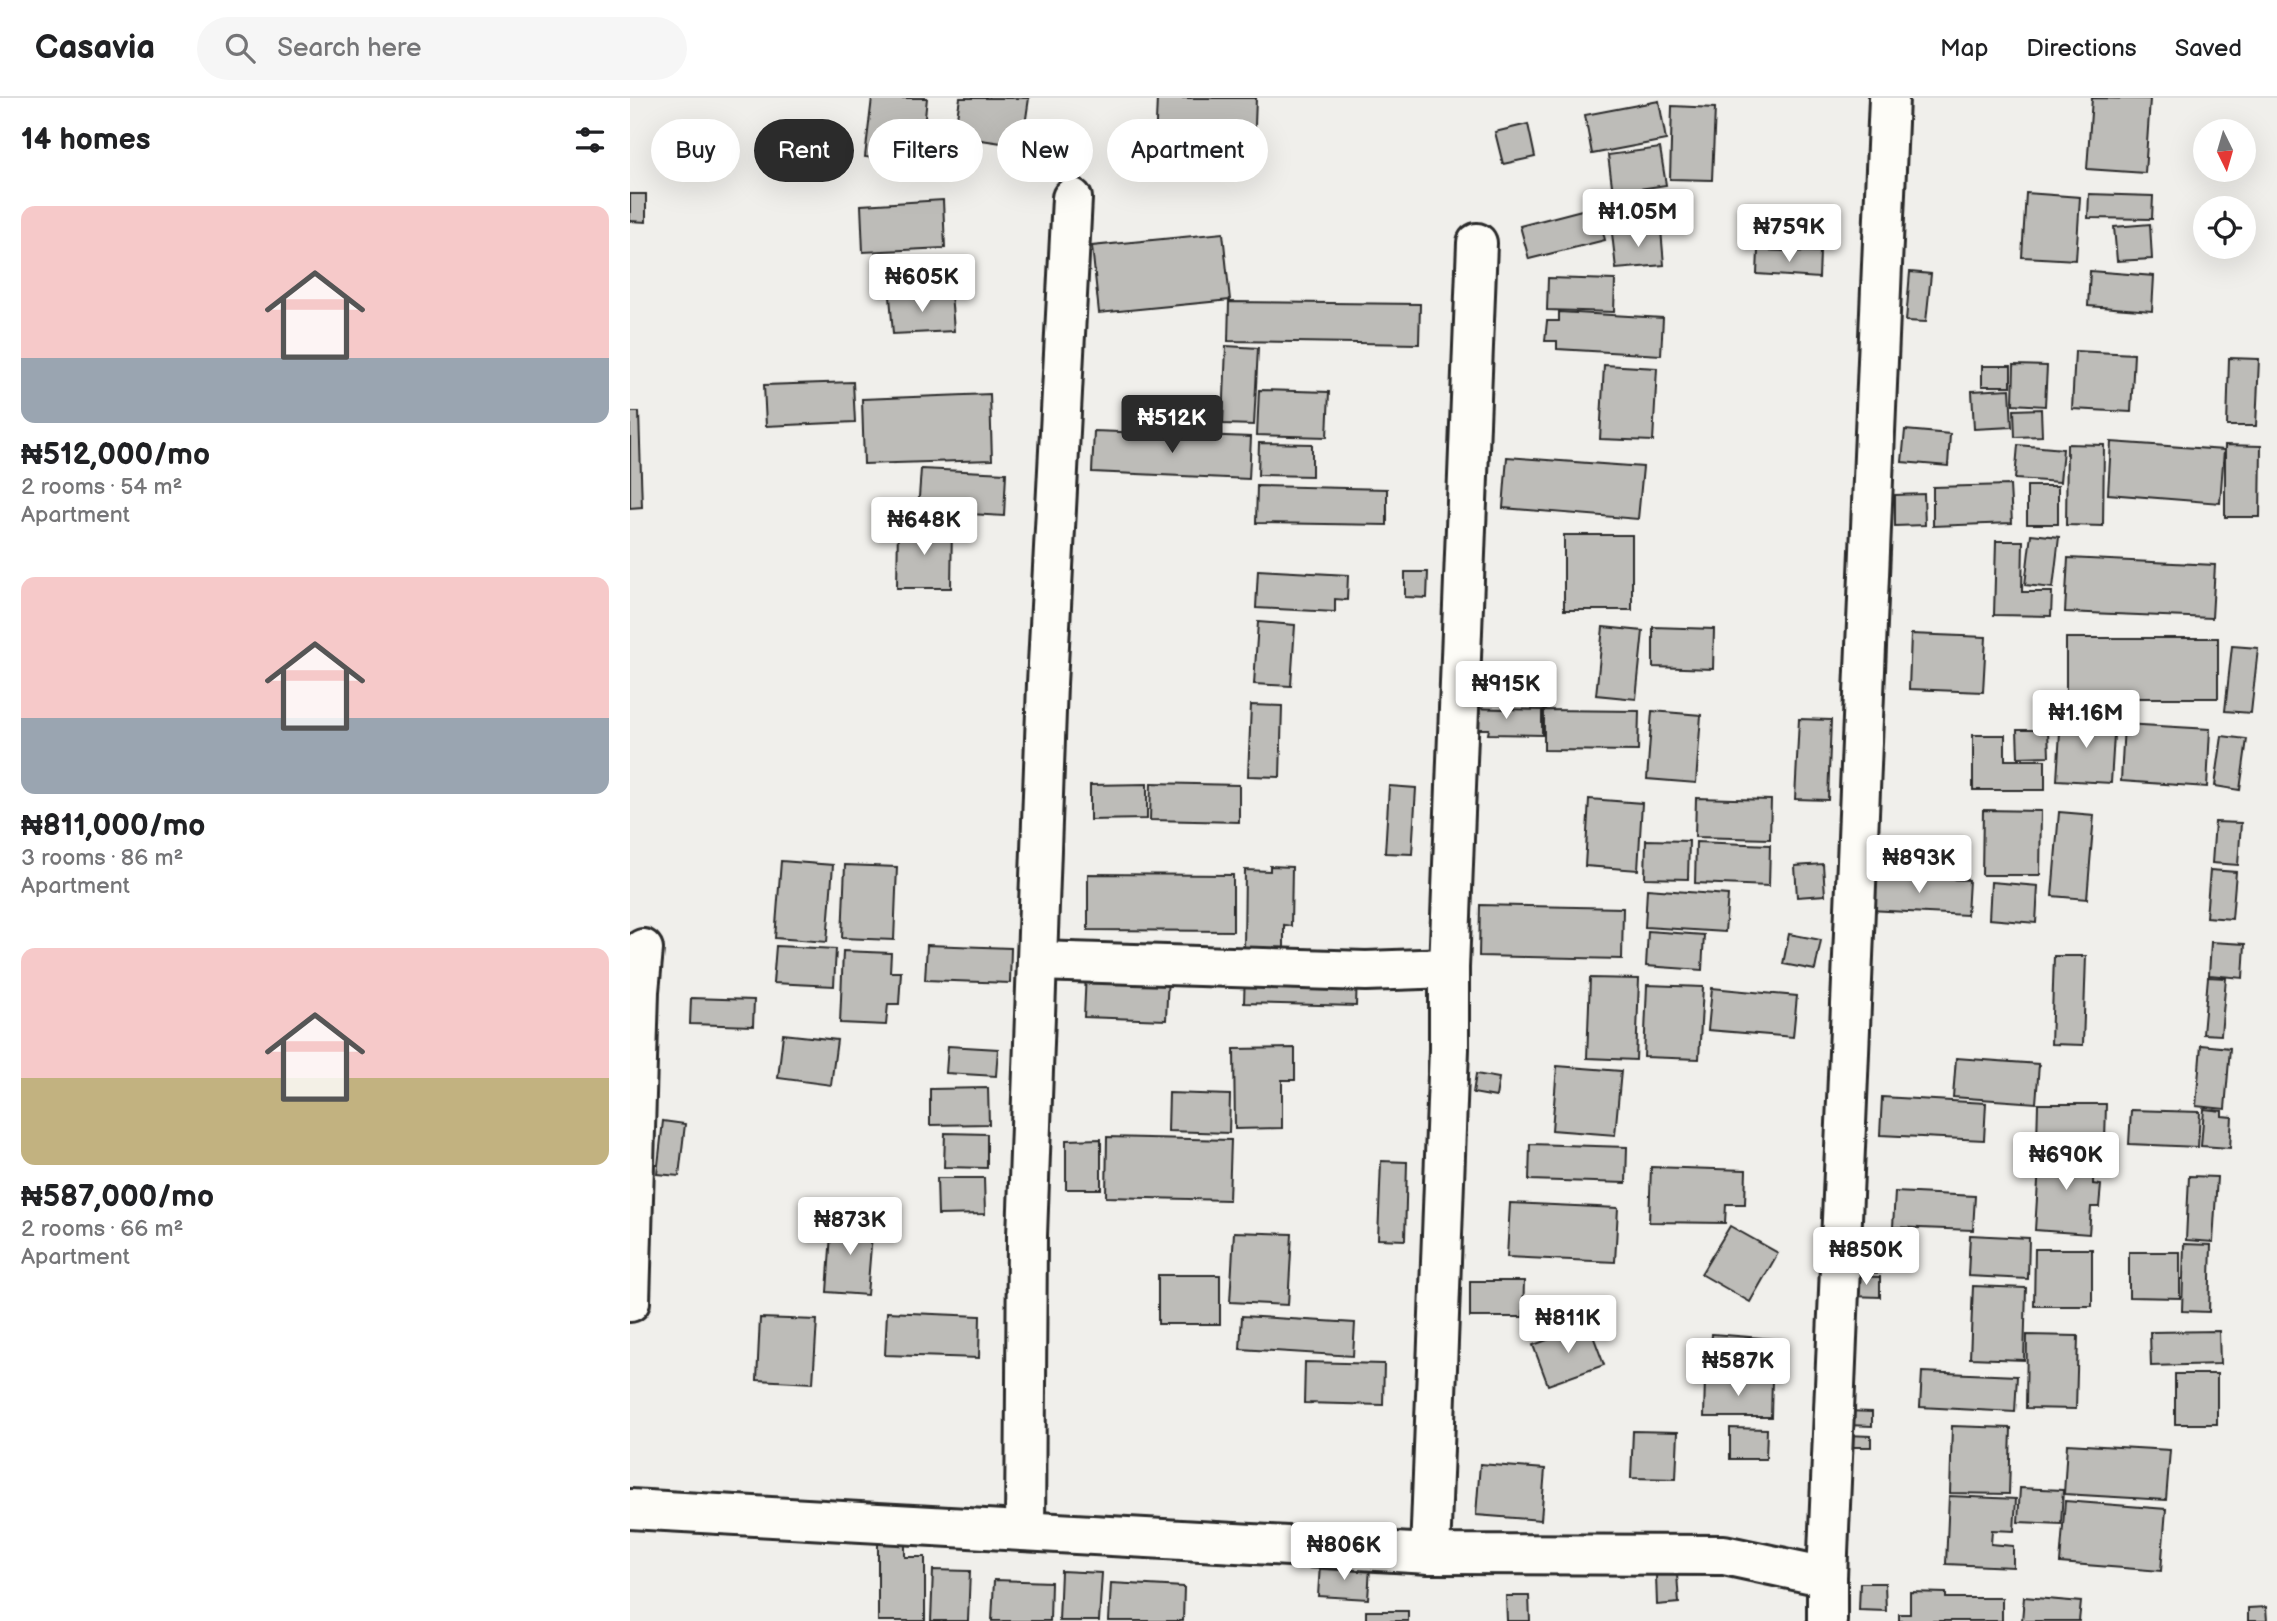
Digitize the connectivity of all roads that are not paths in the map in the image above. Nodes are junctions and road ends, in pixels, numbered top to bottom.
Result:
1 (1889, 98) edge
2 (1072, 198) dead end
3 (1477, 243) dead end
4 (643, 949) dead end
5 (1037, 961) junction
6 (1449, 968) junction
7 (630, 1302) edge
8 (630, 1509) edge
9 (1025, 1531) junction
10 (1430, 1554) junction
11 (1827, 1577) junction
12 (1828, 1621) edge

1 - 11 street
2 - 5 street
3 - 6 street
4 - 7 street
5 - 6 street
5 - 9 street
6 - 10 street
8 - 9 street
9 - 10 street
10 - 11 street
11 - 12 street

